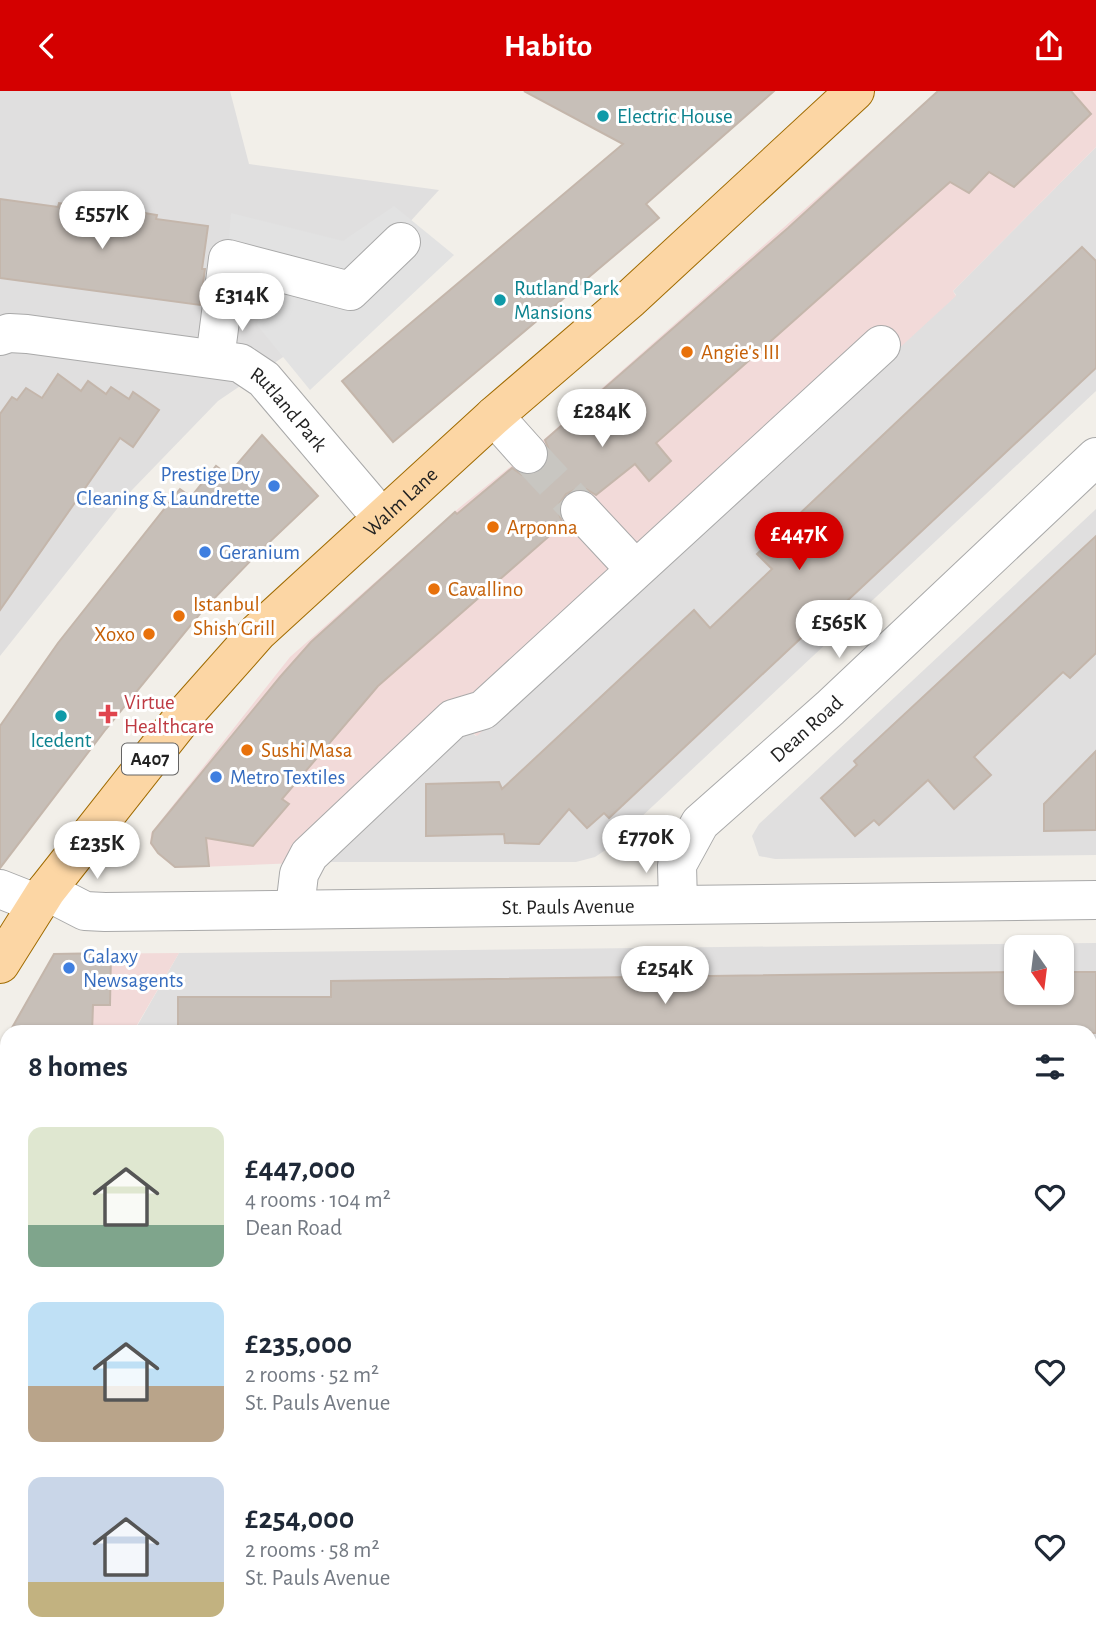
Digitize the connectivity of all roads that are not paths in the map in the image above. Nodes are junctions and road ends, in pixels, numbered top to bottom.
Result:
1 (855, 91) edge
2 (401, 241) dead end
3 (0, 336) edge
4 (881, 345) dead end
5 (215, 359) junction
6 (494, 416) junction
7 (528, 454) tunnel mouth
8 (1096, 457) edge
9 (580, 510) tunnel mouth
10 (381, 517) junction
11 (635, 569) junction
12 (0, 889) edge
13 (42, 897) junction
14 (1096, 900) edge
15 (678, 904) junction
16 (295, 908) junction
17 (0, 964) edge

1 - 6 main road, Walm Lane / A407
2 - 5 street
3 - 5 street, Rutland Park
4 - 11 street
5 - 10 street, Rutland Park
6 - 7 street
6 - 10 main road, Walm Lane / A407
8 - 15 street, Dean Road
9 - 11 street
10 - 13 main road, Walm Lane / A407
11 - 16 street
12 - 13 street, St. Pauls Avenue
13 - 16 street, St. Pauls Avenue
13 - 17 main road, Walm Lane / A407
14 - 15 street, St. Pauls Avenue
15 - 16 street, St. Pauls Avenue

